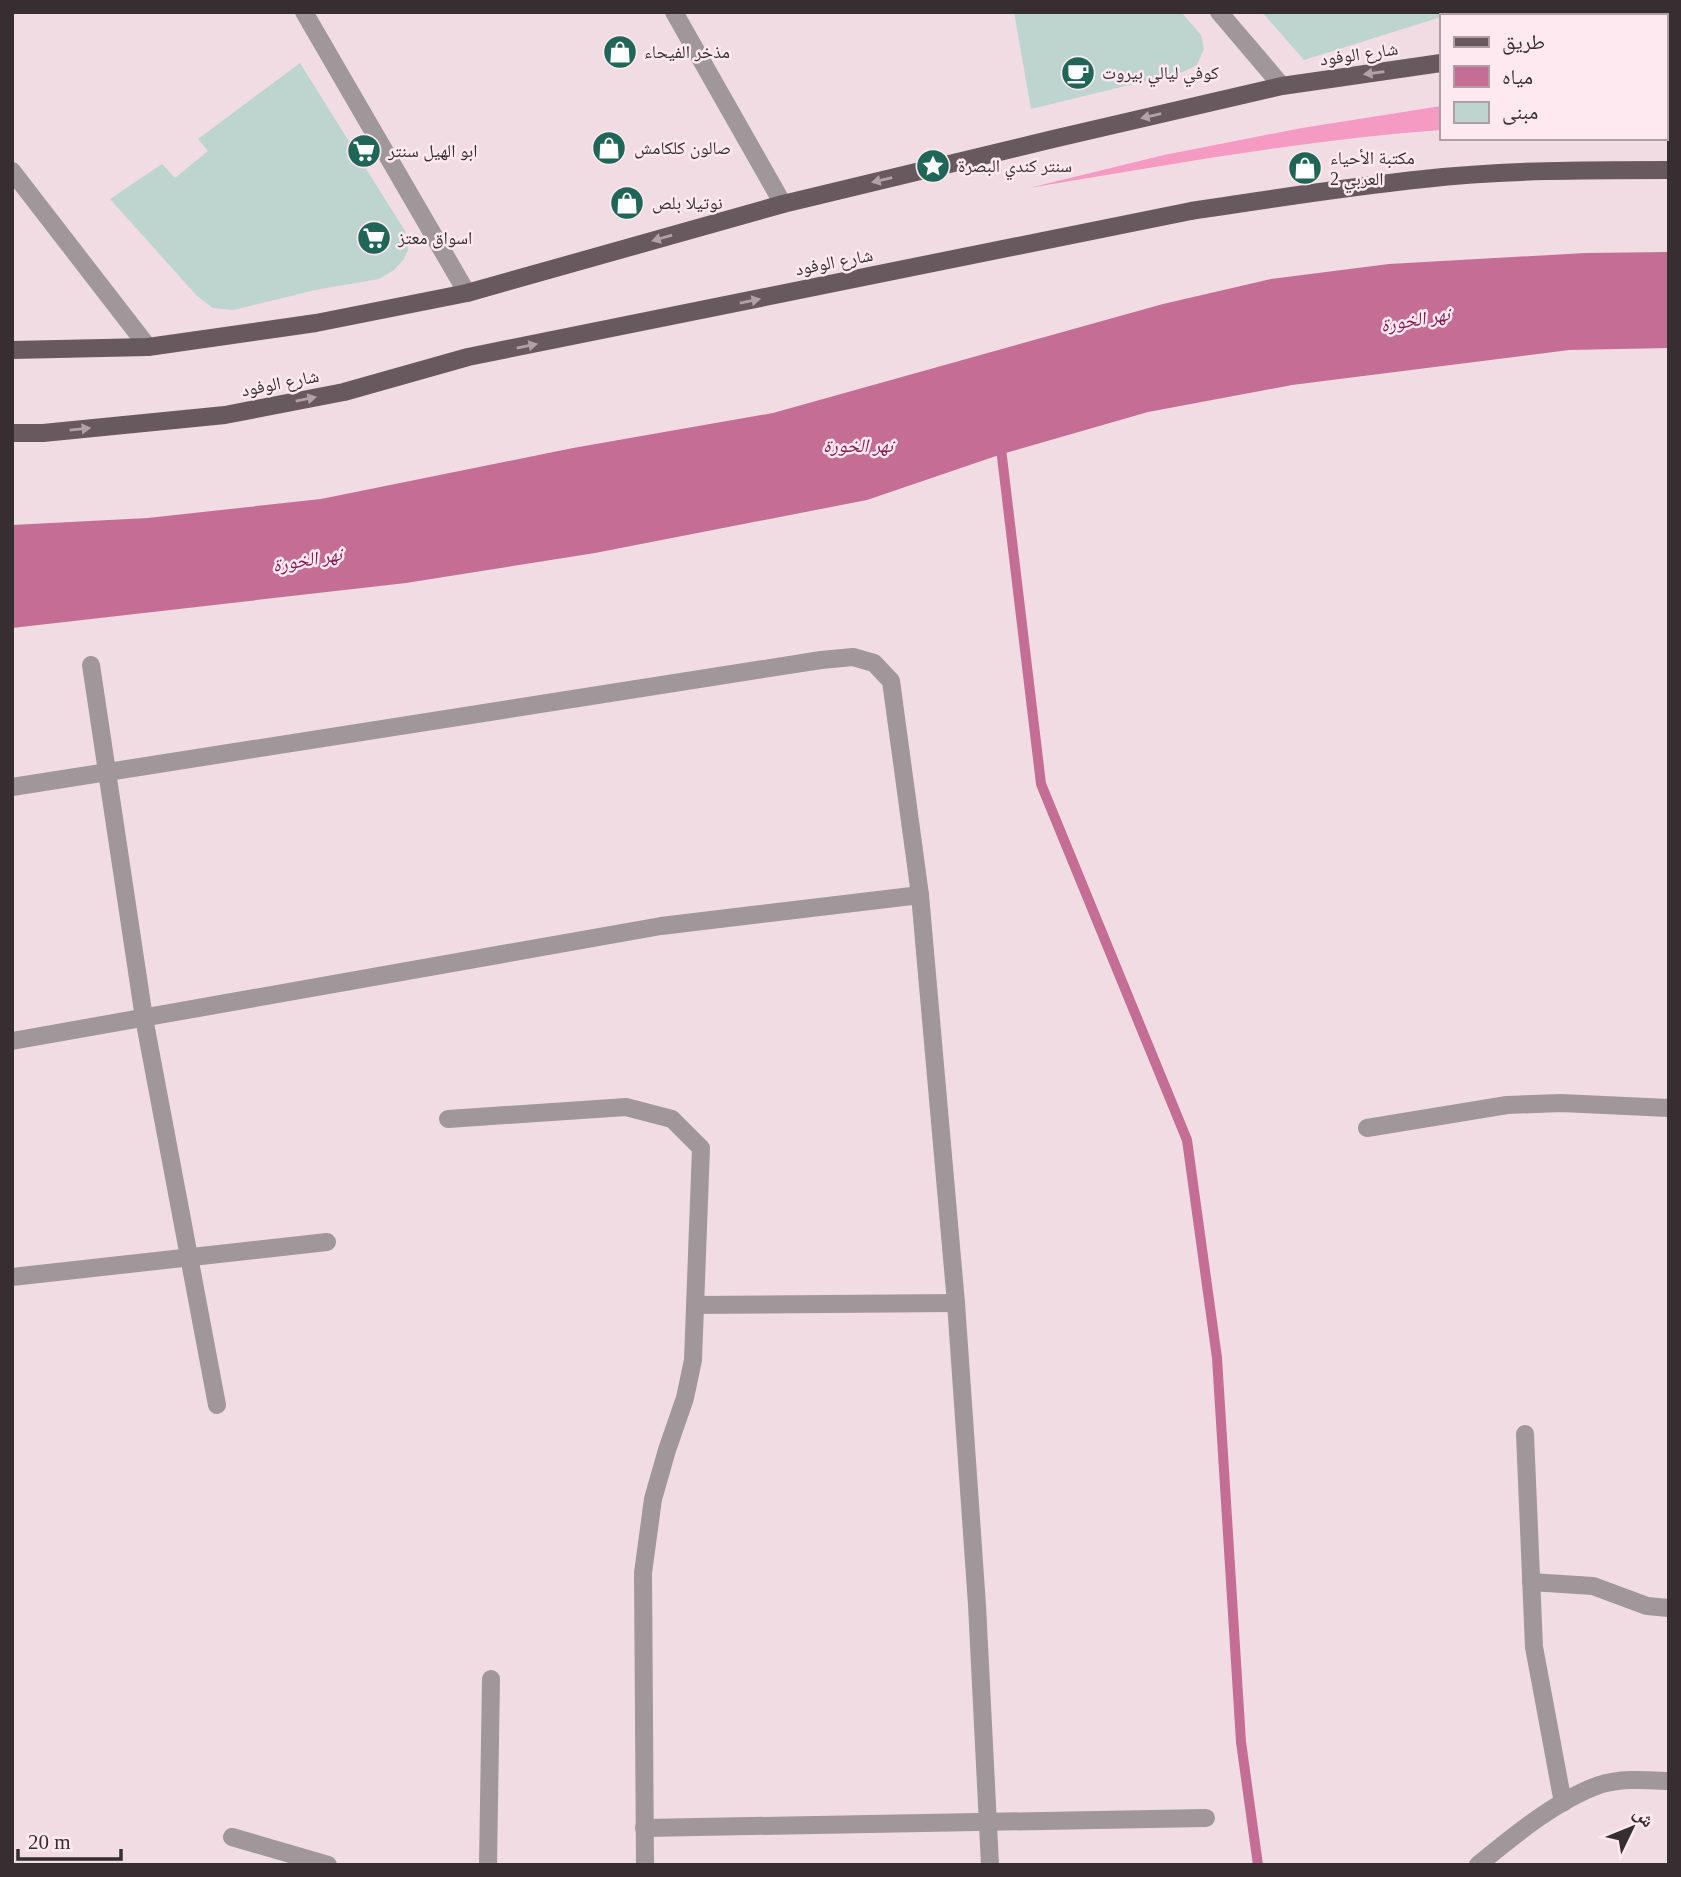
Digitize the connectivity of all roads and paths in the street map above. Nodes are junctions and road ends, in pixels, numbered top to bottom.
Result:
1 (304, 12) edge
2 (674, 12) edge
3 (1219, 12) edge
4 (1440, 63) edge
5 (1282, 86) junction
6 (1669, 170) edge
7 (12, 171) edge
8 (783, 204) junction
9 (467, 293) junction
10 (148, 347) junction
11 (12, 349) edge
12 (12, 433) edge
13 (91, 665) dead end
14 (105, 773) junction
15 (12, 787) edge
16 (920, 895) junction
17 (144, 1018) junction
18 (12, 1041) edge
19 (1669, 1108) edge
20 (449, 1119) dead end
21 (1367, 1128) dead end
22 (327, 1242) dead end
23 (190, 1259) junction
24 (12, 1277) edge
25 (956, 1303) junction
26 (696, 1305) junction
27 (218, 1405) dead end
28 (1525, 1434) dead end
29 (1531, 1582) junction
30 (1669, 1608) edge
31 (491, 1679) dead end
32 (1669, 1781) edge
33 (1563, 1803) junction
34 (1206, 1818) dead end
35 (988, 1822) junction
36 (644, 1828) junction
37 (232, 1838) dead end
38 (328, 1865) edge
39 (488, 1865) edge
40 (645, 1865) edge
41 (990, 1865) edge
42 (1478, 1865) edge

1 - 9 street
2 - 8 street
3 - 5 street
4 -> 5 main road, شارع الوفود
5 -> 8 main road, شارع الوفود
12 -> 6 main road, شارع الوفود
7 - 10 street
8 -> 9 main road, شارع الوفود
9 - 10 main road, شارع الوفود
10 - 11 main road, شارع الوفود
13 - 14 street
14 - 15 street
14 - 16 street
14 - 17 street
16 - 17 street
16 - 25 street
17 - 18 street
17 - 23 street
19 - 21 street
20 - 26 street
22 - 23 street
23 - 24 street
23 - 27 street
25 - 26 street
25 - 35 street
26 - 36 street
28 - 29 street
29 - 30 street
29 - 33 street
31 - 39 street
32 - 33 street
33 - 42 street
34 - 35 street
35 - 36 street
35 - 41 street
36 - 40 street
37 - 38 street

